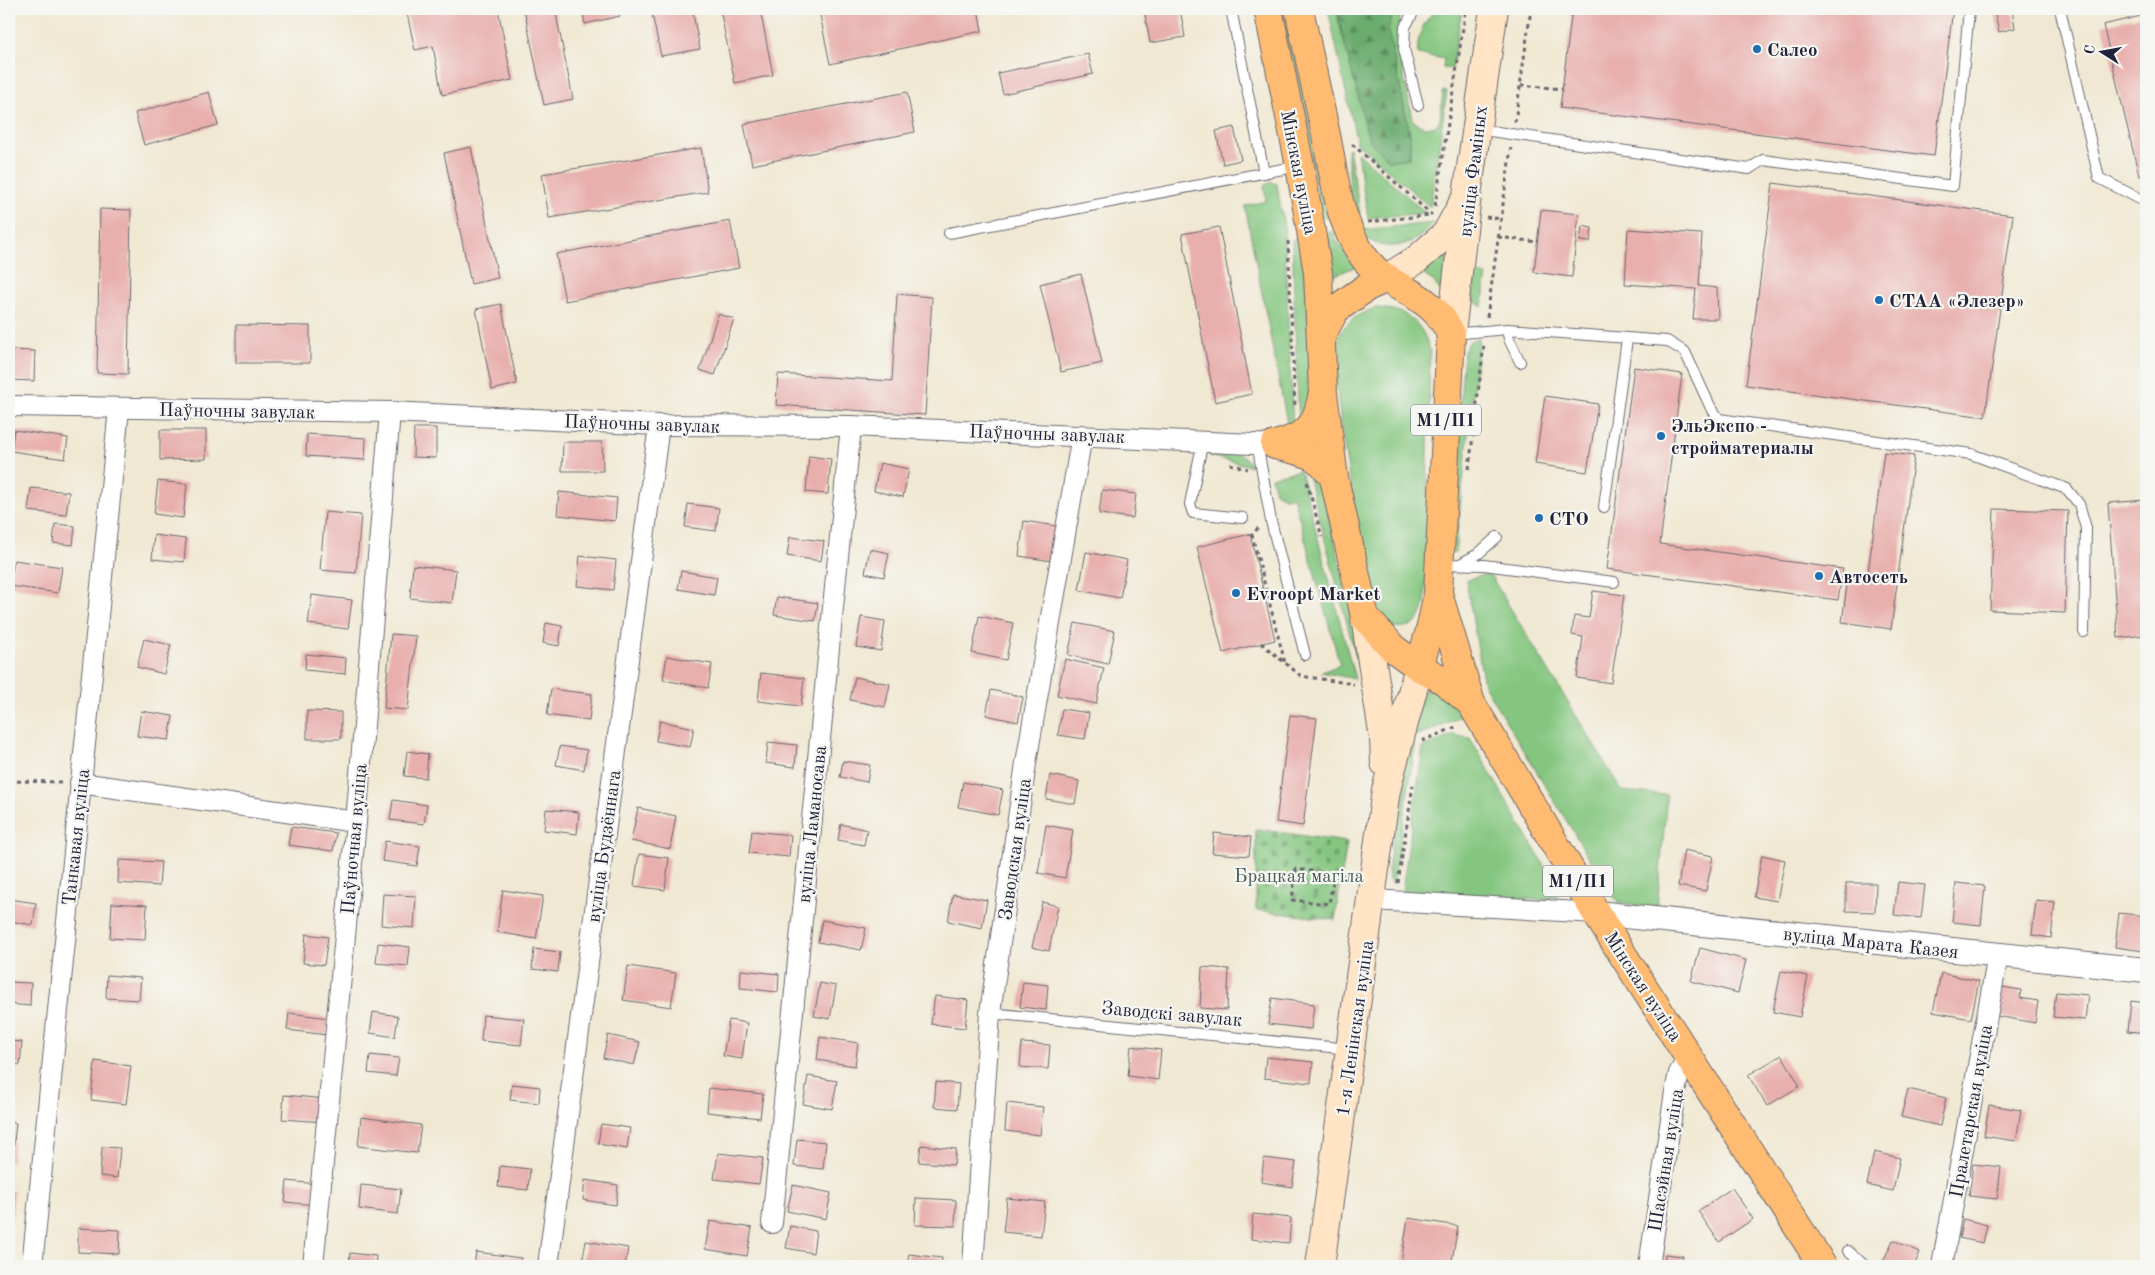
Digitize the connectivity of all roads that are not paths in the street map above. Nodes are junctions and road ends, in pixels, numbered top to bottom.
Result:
1 (1231, 9) edge
2 (1268, 9) edge
3 (1299, 9) edge
4 (1415, 9) edge
5 (1494, 9) edge
6 (1969, 9) edge
7 (2063, 9) edge
8 (1418, 105) dead end
9 (1476, 129) junction
10 (1300, 166) junction
11 (1264, 173) junction
12 (2146, 202) edge
13 (1456, 210) junction
14 (949, 233) dead end
15 (1387, 278) junction
16 (1507, 329) junction
17 (1451, 334) junction
18 (1321, 336) junction
19 (1627, 339) junction
20 (1520, 362) dead end
21 (1323, 393) junction
22 (9, 406) edge
23 (119, 409) junction
24 (390, 412) junction
25 (659, 425) junction
26 (851, 426) junction
27 (1082, 435) junction
28 (1203, 440) junction
29 (1266, 444) junction
30 (1334, 478) junction
31 (1604, 507) dead end
32 (1243, 518) dead end
33 (1497, 536) dead end
34 (1449, 564) junction
35 (1614, 582) dead end
36 (1438, 593) junction
37 (1433, 620) junction
38 (1372, 626) junction
39 (2084, 632) dead end
40 (1305, 655) dead end
41 (1419, 667) junction
42 (1468, 713) junction
43 (80, 783) junction
44 (1386, 790) junction
45 (356, 822) junction
46 (1384, 901) junction
47 (1596, 913) junction
48 (1998, 955) junction
49 (2146, 970) edge
50 (990, 1013) junction
51 (1351, 1049) junction
52 (1689, 1057) junction
53 (772, 1223) dead end
54 (1848, 1251) dead end
55 (32, 1266) edge
56 (313, 1266) edge
57 (548, 1266) edge
58 (973, 1266) edge
59 (1320, 1266) edge
60 (1649, 1266) edge
61 (1823, 1266) edge
62 (1865, 1266) edge
63 (1942, 1266) edge

1 - 11 lane
2 - 10 main road, Мінская вуліца
3 - 15 main road, Мінская вуліца
4 - 8 lane
5 - 9 main road, вуліца Фаміных
6 - 9 lane
7 - 12 lane
9 - 13 main road, вуліца Фаміных
10 - 11 lane
10 - 18 main road, Мінская вуліца
11 - 14 lane
13 - 15 main road
13 - 17 main road, вуліца Фаміных
15 - 17 main road, Мінская вуліца
15 - 18 main road
16 - 17 lane
16 - 19 lane
16 - 20 lane
17 - 34 main road, М1/П1
18 - 21 main road, Мінская вуліца
19 - 31 lane
19 - 39 lane
21 - 29 main road
21 - 30 main road
22 - 23 street, Паўночны завулак
23 - 24 street, Паўночны завулак
23 - 43 street, Танкавая вуліца
24 - 25 street, Паўночны завулак
24 - 45 street, Паўночная вуліца
25 - 26 street, Паўночны завулак
25 - 57 street, вуліца Будзённага
26 - 27 street, Паўночны завулак
26 - 53 street, вуліца Ламаносава
27 - 28 street, Паўночны завулак
27 - 50 street, Заводская вуліца
28 - 29 street, Паўночны завулак
28 - 32 lane
29 - 30 main road
29 - 40 lane
30 - 38 main road
33 - 34 lane
34 - 35 lane
34 - 36 main road, М1/П1
36 - 37 main road
36 - 42 main road, М1/П1
37 - 38 main road
37 - 41 main road
38 - 41 main road, М1/П1
38 - 44 main road
41 - 42 main road, М1/П1
41 - 44 main road
42 - 47 main road, Мінская вуліца / М1/П1
43 - 45 street
43 - 55 street, Танкавая вуліца
44 - 46 main road, 1-я Ленінская вуліца
45 - 56 street, Паўночная вуліца
46 - 47 street
46 - 51 main road, 1-я Ленінская вуліца
47 - 48 street, вуліца Марата Казея
47 - 52 main road, Мінская вуліца / М1/П1
48 - 49 street, вуліца Марата Казея
48 - 63 street, Пралетарская вуліца
50 - 51 lane, Заводскі завулак
50 - 58 street, Заводская вуліца
51 - 59 main road, 1-я Ленінская вуліца
52 - 60 street, Шасэйная вуліца
52 - 61 main road, Мінская вуліца / М1/П1
54 - 62 lane

